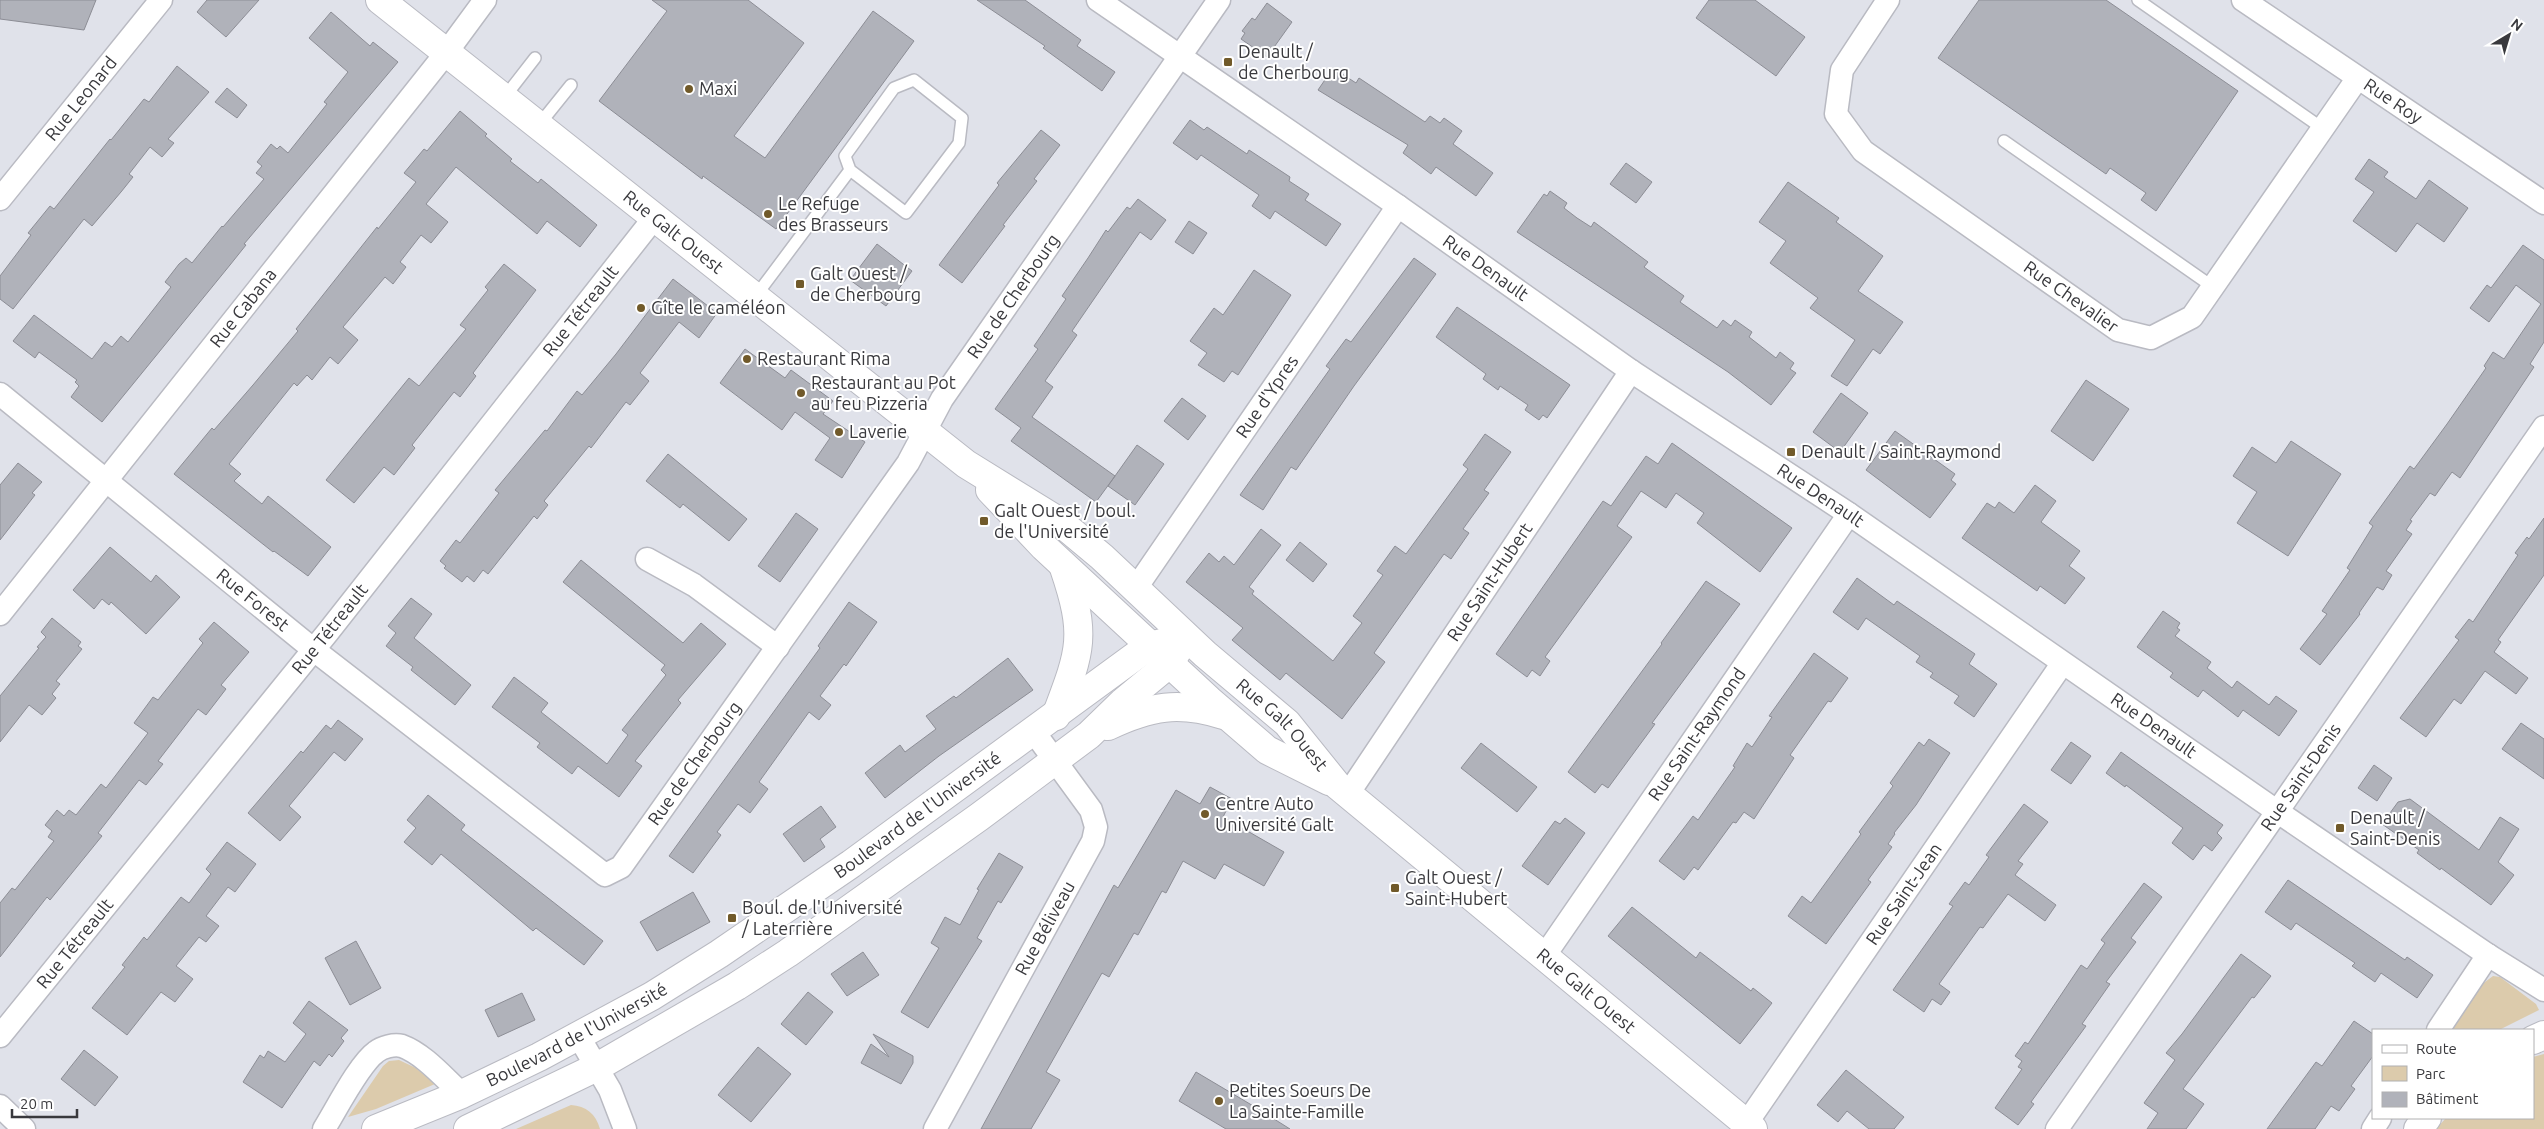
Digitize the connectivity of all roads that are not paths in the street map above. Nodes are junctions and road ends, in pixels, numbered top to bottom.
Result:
1 (161, 0) edge
2 (380, 0) edge
3 (485, 0) edge
4 (1098, 0) edge
5 (1219, 0) edge
6 (1888, 0) edge
7 (2138, 0) edge
8 (2243, 0) edge
9 (446, 52) junction
10 (1181, 57) junction
11 (535, 58) dead end
12 (2357, 79) junction
13 (571, 85) dead end
14 (504, 98) junction
15 (538, 126) junction
16 (2322, 128) junction
17 (2004, 141) dead end
18 (850, 170) junction
19 (0, 199) edge
20 (2544, 203) edge
21 (1398, 206) junction
22 (654, 218) junction
23 (2213, 287) junction
24 (755, 297) junction
25 (1631, 371) junction
26 (0, 394) edge
27 (2544, 427) edge
28 (925, 431) junction
29 (966, 464) junction
30 (106, 482) junction
31 (1849, 514) junction
32 (647, 559) dead end
33 (1062, 564) junction
34 (1136, 588) junction
35 (0, 614) edge
36 (1186, 637) junction
37 (778, 646) junction
38 (1149, 646) junction
39 (314, 650) junction
40 (1169, 664) junction
41 (2062, 664) junction
42 (1056, 716) junction
43 (1227, 716) junction
44 (1034, 732) junction
45 (1089, 735) junction
46 (1056, 760) junction
47 (1342, 790) junction
48 (2278, 812) junction
49 (605, 876) joint
50 (1545, 955) junction
51 (2488, 956) junction
52 (2544, 990) edge
53 (2439, 1029) edge
54 (0, 1036) edge
55 (579, 1036) junction
56 (596, 1067) junction
57 (462, 1094) junction
58 (0, 1106) edge
59 (2426, 1119) edge
60 (1750, 1126) edge
61 (24, 1129) edge
62 (324, 1129) edge
63 (376, 1129) edge
64 (468, 1129) edge
65 (626, 1129) edge
66 (935, 1129) edge
67 (2057, 1129) edge
68 (2418, 1129) edge

1 - 19 street, Rue Leonard
2 - 9 main road, Rue Galt Ouest
3 - 9 street, Rue Cabana
4 - 10 street, Rue Denault
5 - 10 street, Rue de Cherbourg
6 - 23 street, Rue Chevalier
7 - 16 lane
8 - 12 street, Rue Roy
9 - 14 main road, Rue Galt Ouest
9 - 30 street, Rue Cabana
10 - 21 street, Rue Denault
10 - 28 street, Rue de Cherbourg
11 - 14 lane
12 - 16 street, Rue Chevalier
12 - 20 street, Rue Roy
13 - 15 lane
14 - 15 main road, Rue Galt Ouest
15 - 22 main road, Rue Galt Ouest
16 - 23 street, Rue Chevalier
17 - 23 lane
18 - 18 lane
18 - 24 lane
21 - 25 street, Rue Denault
21 - 34 street, Rue d'Ypres
22 - 24 main road, Rue Galt Ouest
22 - 39 street, Rue Tétreault
24 - 28 main road, Rue Galt Ouest
25 - 31 street, Rue Denault
25 - 47 street, Rue Saint-Hubert
26 - 30 street, Rue Forest
27 - 48 street, Rue Saint-Denis
28 - 29 main road, Rue Galt Ouest
28 - 37 street, Rue de Cherbourg
29 - 33 main road, Rue Galt Ouest
29 - 34 main road, Rue Galt Ouest
30 - 35 street, Rue Cabana
30 - 39 street, Rue Forest
31 - 41 street, Rue Denault
31 - 50 street, Rue Saint-Raymond
32 - 37 street
33 - 38 main road, Rue Galt Ouest
33 - 42 main road
34 - 36 main road, Rue Galt Ouest
36 - 38 main road, Boulevard de l'Université
36 - 40 main road
36 - 47 main road, Rue Galt Ouest
37 - 49 street, Rue de Cherbourg
38 - 40 main road, Rue Galt Ouest
38 - 42 main road, Boulevard de l'Université
39 - 49 street, Rue Forest
39 - 54 street, Rue Tétreault
40 - 43 main road, Rue Galt Ouest
40 - 45 main road
41 - 48 street, Rue Denault
41 - 60 street, Rue Saint-Jean
42 - 44 main road, Boulevard de l'Université
43 - 45 main road
43 - 47 main road, Rue Galt Ouest
44 - 46 street, Rue Béliveau
44 - 55 main road, Boulevard de l'Université
45 - 46 main road, Boulevard de l'Université
46 - 56 main road, Boulevard de l'Université
46 - 66 street, Rue Béliveau
47 - 50 main road, Rue Galt Ouest
48 - 51 street, Rue Denault
48 - 67 street, Rue Saint-Denis
50 - 60 main road, Rue Galt Ouest
51 - 52 street, Rue Denault
51 - 53 street
55 - 56 street
55 - 57 main road, Boulevard de l'Université
56 - 64 main road, Boulevard de l'Université
56 - 65 street
57 - 62 street
57 - 63 main road, Boulevard de l'Université
58 - 61 street
59 - 68 main road

